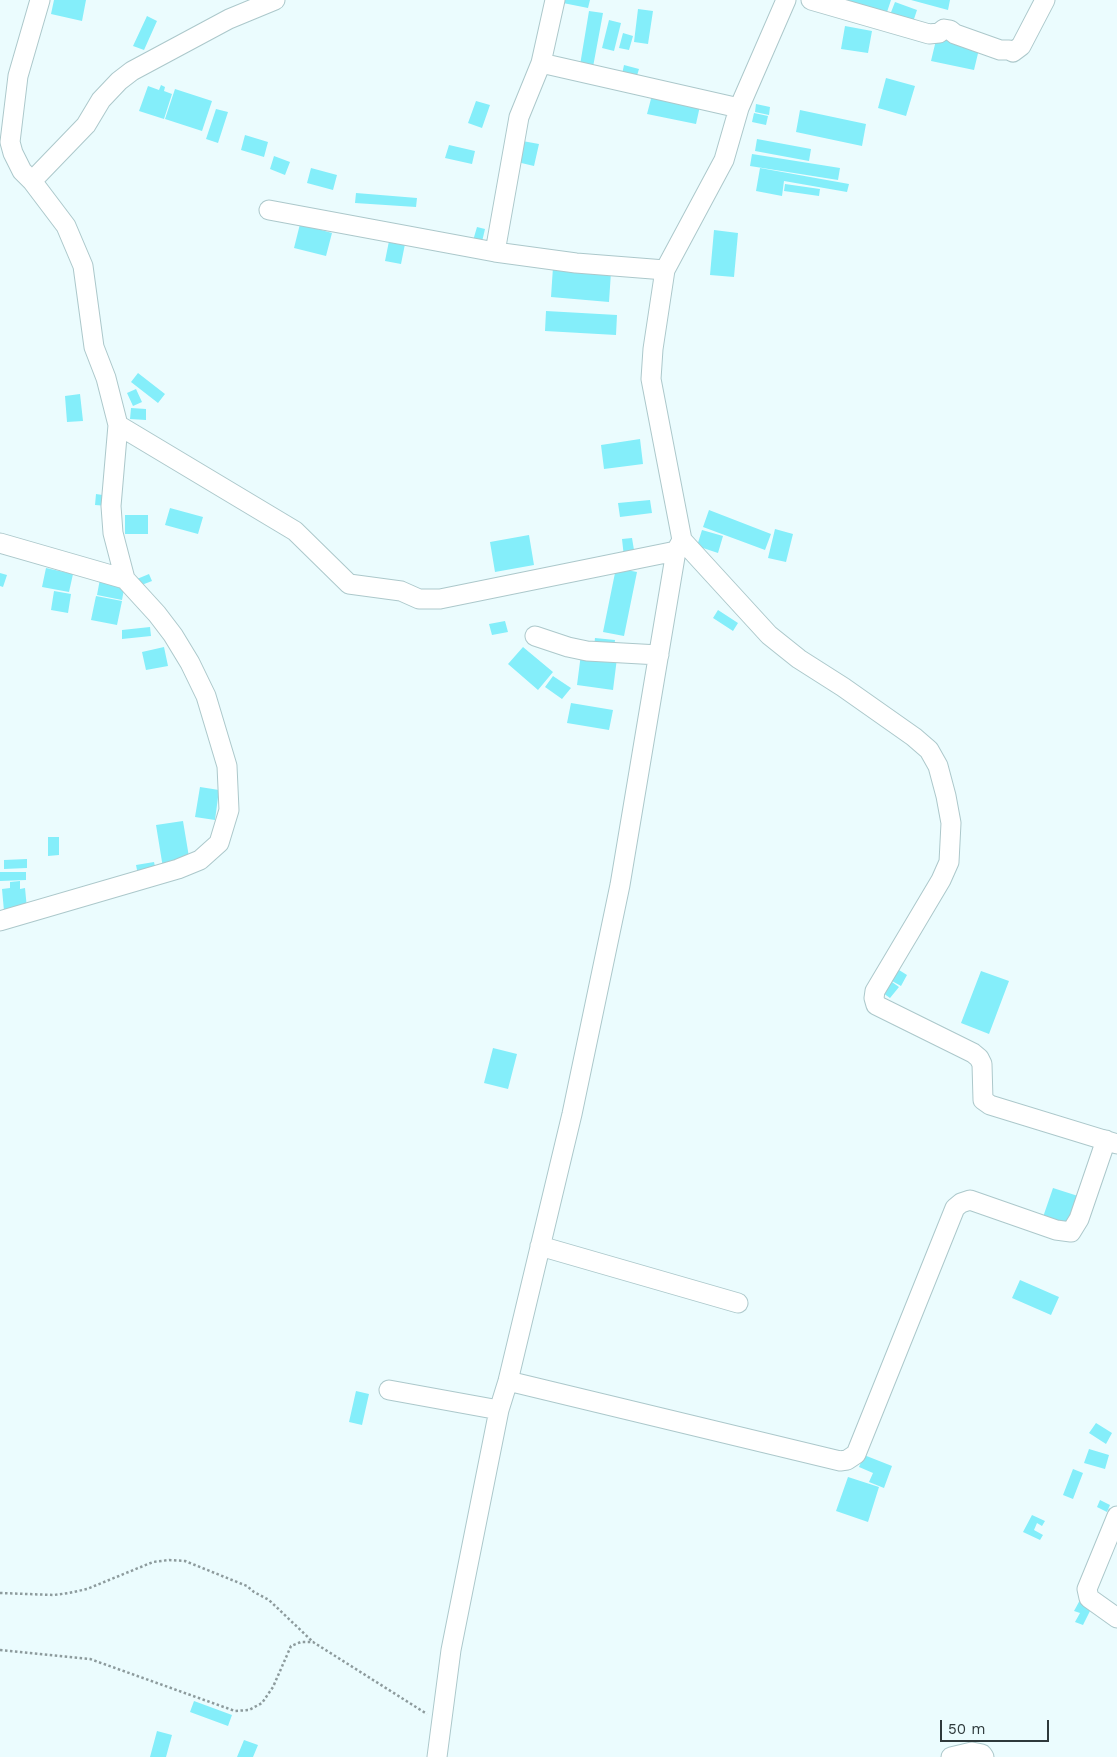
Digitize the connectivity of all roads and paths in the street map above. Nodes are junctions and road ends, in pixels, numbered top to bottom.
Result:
1 (40, 0) edge
2 (275, 0) edge
3 (555, 0) edge
4 (786, 0) edge
5 (811, 0) edge
6 (1045, 0) edge
7 (541, 63) junction
8 (739, 108) junction
9 (32, 181) junction
10 (269, 210) dead end
11 (495, 252) junction
12 (665, 270) junction
13 (118, 425) junction
14 (0, 543) edge
15 (679, 545) junction
16 (125, 579) junction
17 (535, 636) dead end
18 (659, 655) junction
19 (0, 921) edge
20 (1112, 1142) edge
21 (540, 1246) junction
22 (738, 1303) dead end
23 (508, 1381) junction
24 (389, 1390) dead end
25 (499, 1410) junction
26 (1117, 1516) edge
27 (0, 1593) edge
28 (1117, 1618) edge
29 (313, 1642) junction
30 (0, 1650) edge
31 (440, 1723) junction
32 (437, 1757) edge
33 (951, 1757) edge
34 (984, 1757) edge

1 - 9 street
2 - 9 street
3 - 7 street
4 - 8 street
5 - 6 street
7 - 8 street
7 - 11 street
8 - 12 street
9 - 13 street
10 - 11 street
11 - 12 street
12 - 15 street
13 - 15 street
13 - 16 street
14 - 16 street
15 - 18 street
15 - 20 street
16 - 19 street
17 - 18 street
18 - 21 street
20 - 23 street
21 - 22 street
21 - 23 street
23 - 25 street
24 - 25 street
25 - 31 street
26 - 28 street
27 - 29 path
29 - 30 path
29 - 31 path
31 - 32 street
33 - 34 street

